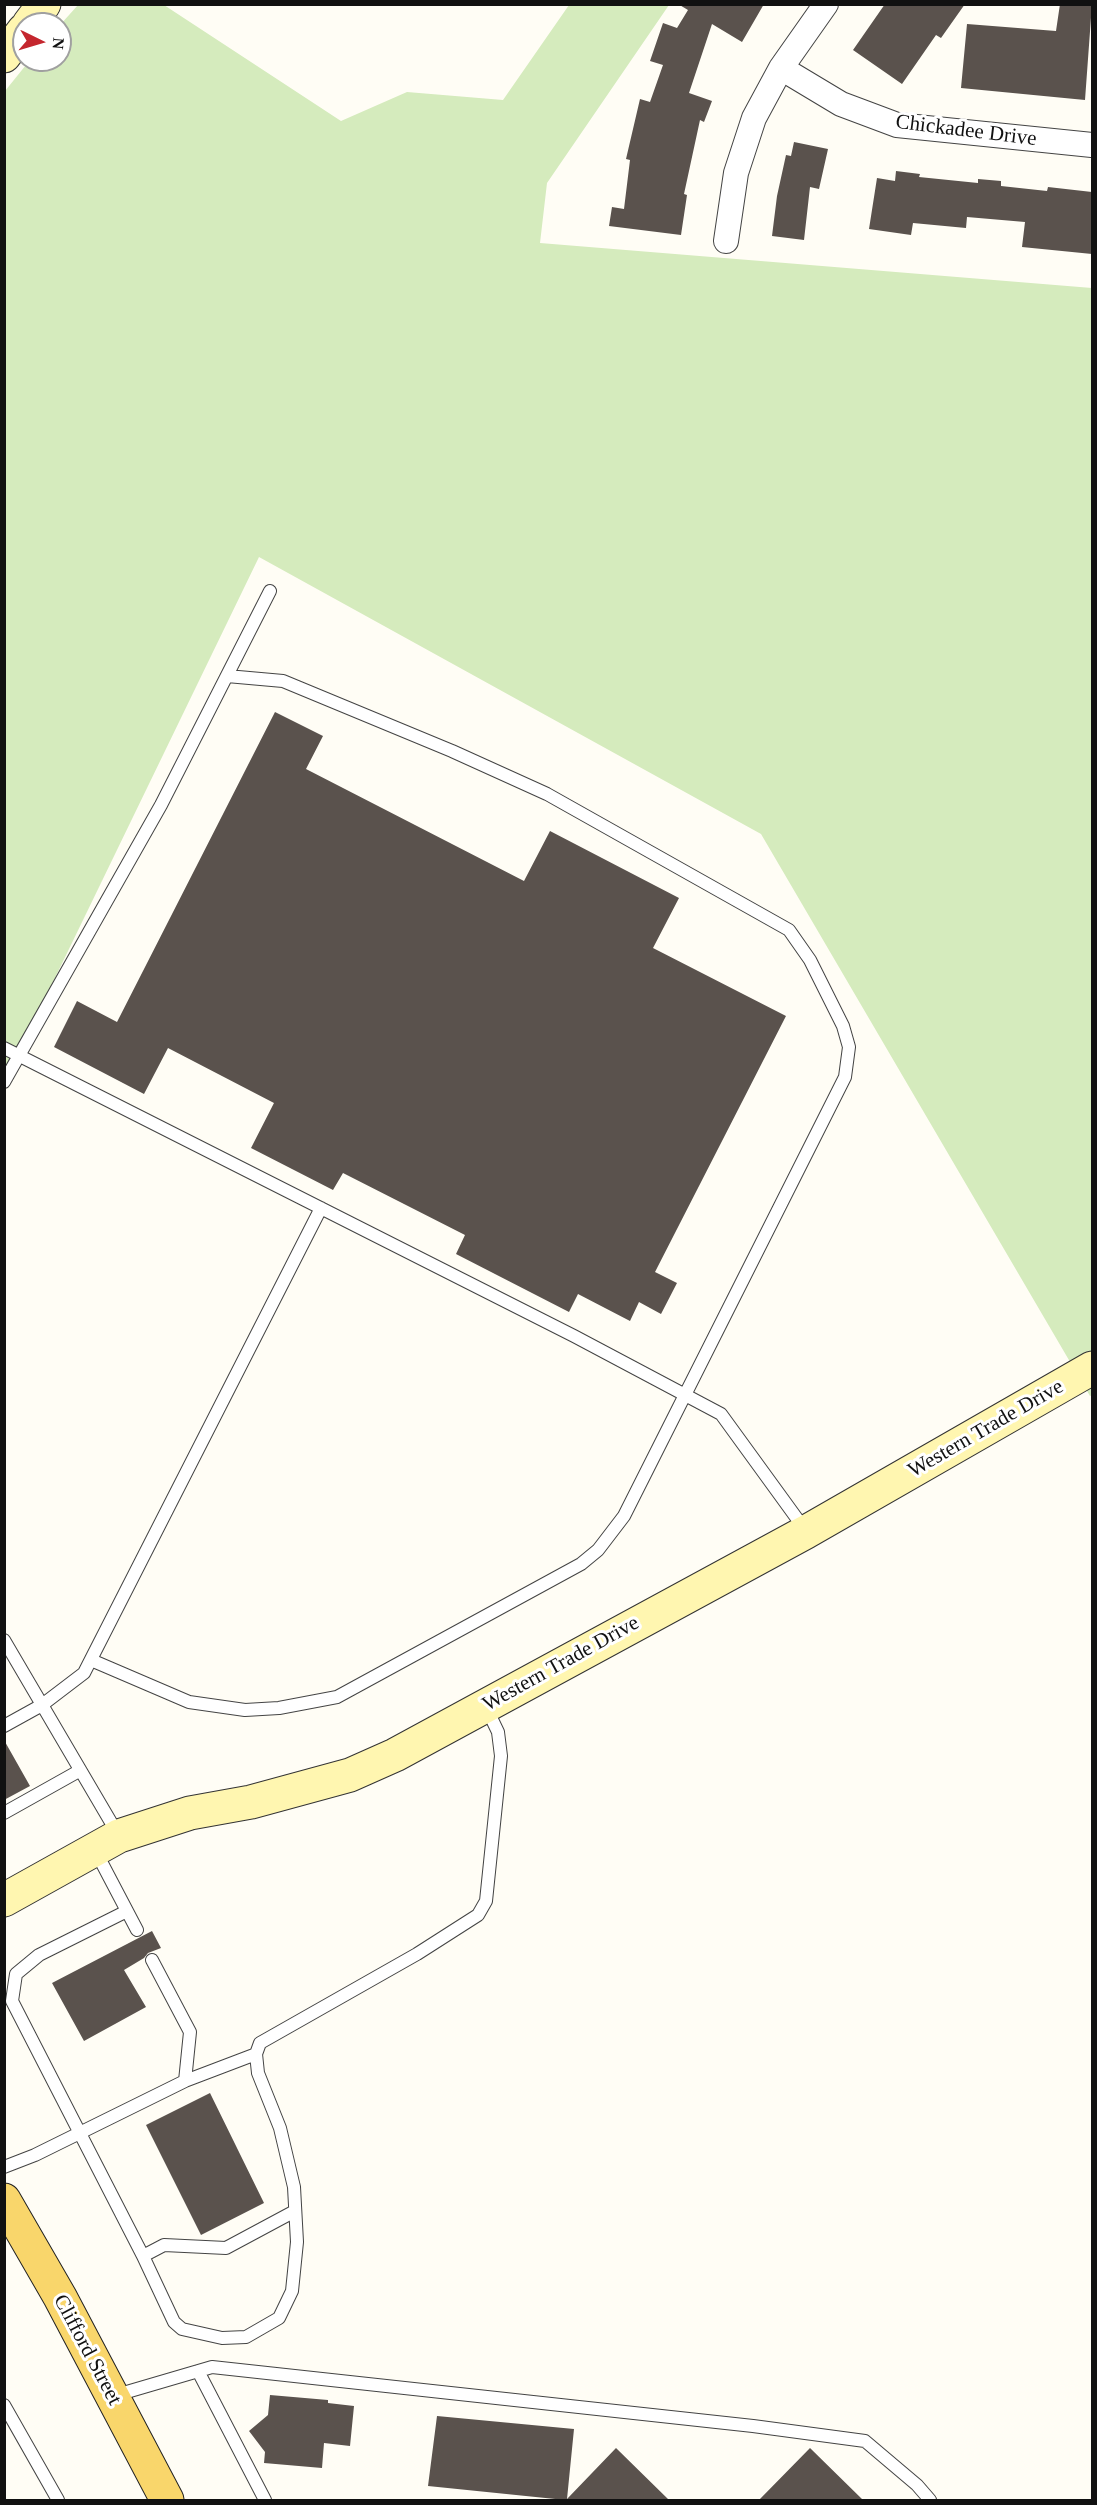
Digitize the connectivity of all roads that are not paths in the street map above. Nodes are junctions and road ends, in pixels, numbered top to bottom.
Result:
1 (825, 4) edge
2 (781, 68) junction
3 (1092, 145) edge
4 (726, 241) dead end
5 (270, 591) dead end
6 (227, 676) junction
7 (4, 1048) edge
8 (20, 1055) junction
9 (4, 1082) edge
10 (321, 1208) junction
11 (1092, 1368) edge
12 (684, 1394) junction
13 (806, 1532) junction
14 (4, 1640) edge
15 (91, 1660) junction
16 (42, 1705) junction
17 (485, 1706) junction
18 (4, 1726) edge
19 (80, 1771) junction
20 (4, 1813) edge
21 (107, 1843) junction
22 (4, 1900) edge
23 (127, 1911) junction
24 (137, 1930) dead end
25 (152, 1960) dead end
26 (256, 2054) junction
27 (185, 2081) junction
28 (79, 2133) junction
29 (4, 2167) edge
30 (4, 2200) edge
31 (295, 2211) junction
32 (143, 2256) junction
33 (198, 2372) junction
34 (112, 2397) junction
35 (4, 2405) edge
36 (58, 2500) edge
37 (167, 2500) edge
38 (265, 2500) edge
39 (930, 2500) edge

1 - 2 street
2 - 3 street, Chickadee Drive
2 - 4 street
5 - 6 lane
6 - 8 lane
6 - 12 lane
7 - 8 lane
8 - 9 lane
8 - 10 lane
10 - 12 lane
10 - 15 lane
11 - 13 street, Western Trade Drive
12 - 13 lane
12 - 15 lane
13 - 17 street, Western Trade Drive
14 - 16 lane
15 - 16 lane
16 - 18 lane
16 - 19 lane
17 - 21 street, Western Trade Drive
17 - 26 lane
19 - 20 lane
19 - 21 lane
21 - 22 street, Western Trade Drive
21 - 23 lane
23 - 24 lane
23 - 28 lane
25 - 27 lane
26 - 27 lane
26 - 31 lane
27 - 28 lane
28 - 29 lane
28 - 32 lane
30 - 34 main road, Clifford Street
31 - 32 lane
31 - 32 lane
33 - 34 lane
33 - 38 lane
33 - 39 lane
34 - 37 main road, Clifford Street
35 - 36 lane

